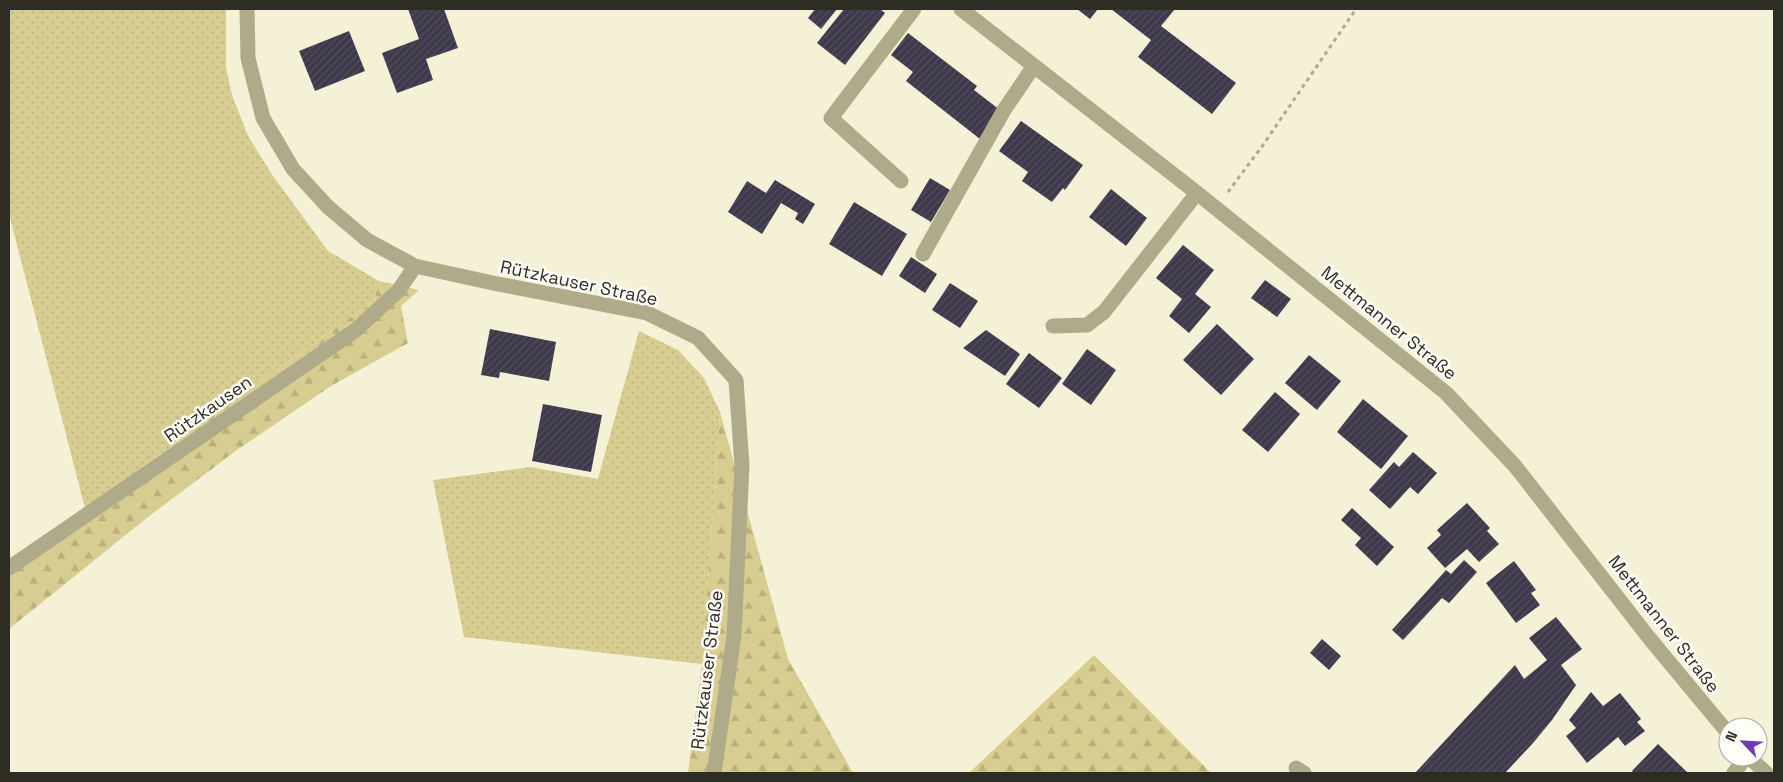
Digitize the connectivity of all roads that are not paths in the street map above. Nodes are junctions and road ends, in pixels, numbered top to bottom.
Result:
1 (247, 9) edge
2 (914, 9) edge
3 (961, 9) edge
4 (1034, 66) junction
5 (901, 181) dead end
6 (1197, 193) junction
7 (923, 254) dead end
8 (415, 266) junction
9 (1053, 326) dead end
10 (9, 568) edge
11 (1718, 721) edge
12 (714, 773) edge

1 - 8 street, Rützkauser Straße
2 - 5 street
3 - 4 street, Mettmanner Straße
4 - 6 street, Mettmanner Straße
4 - 7 street
6 - 9 street
6 - 11 street, Mettmanner Straße
8 - 10 street, Rützkausen
8 - 12 street, Rützkauser Straße

